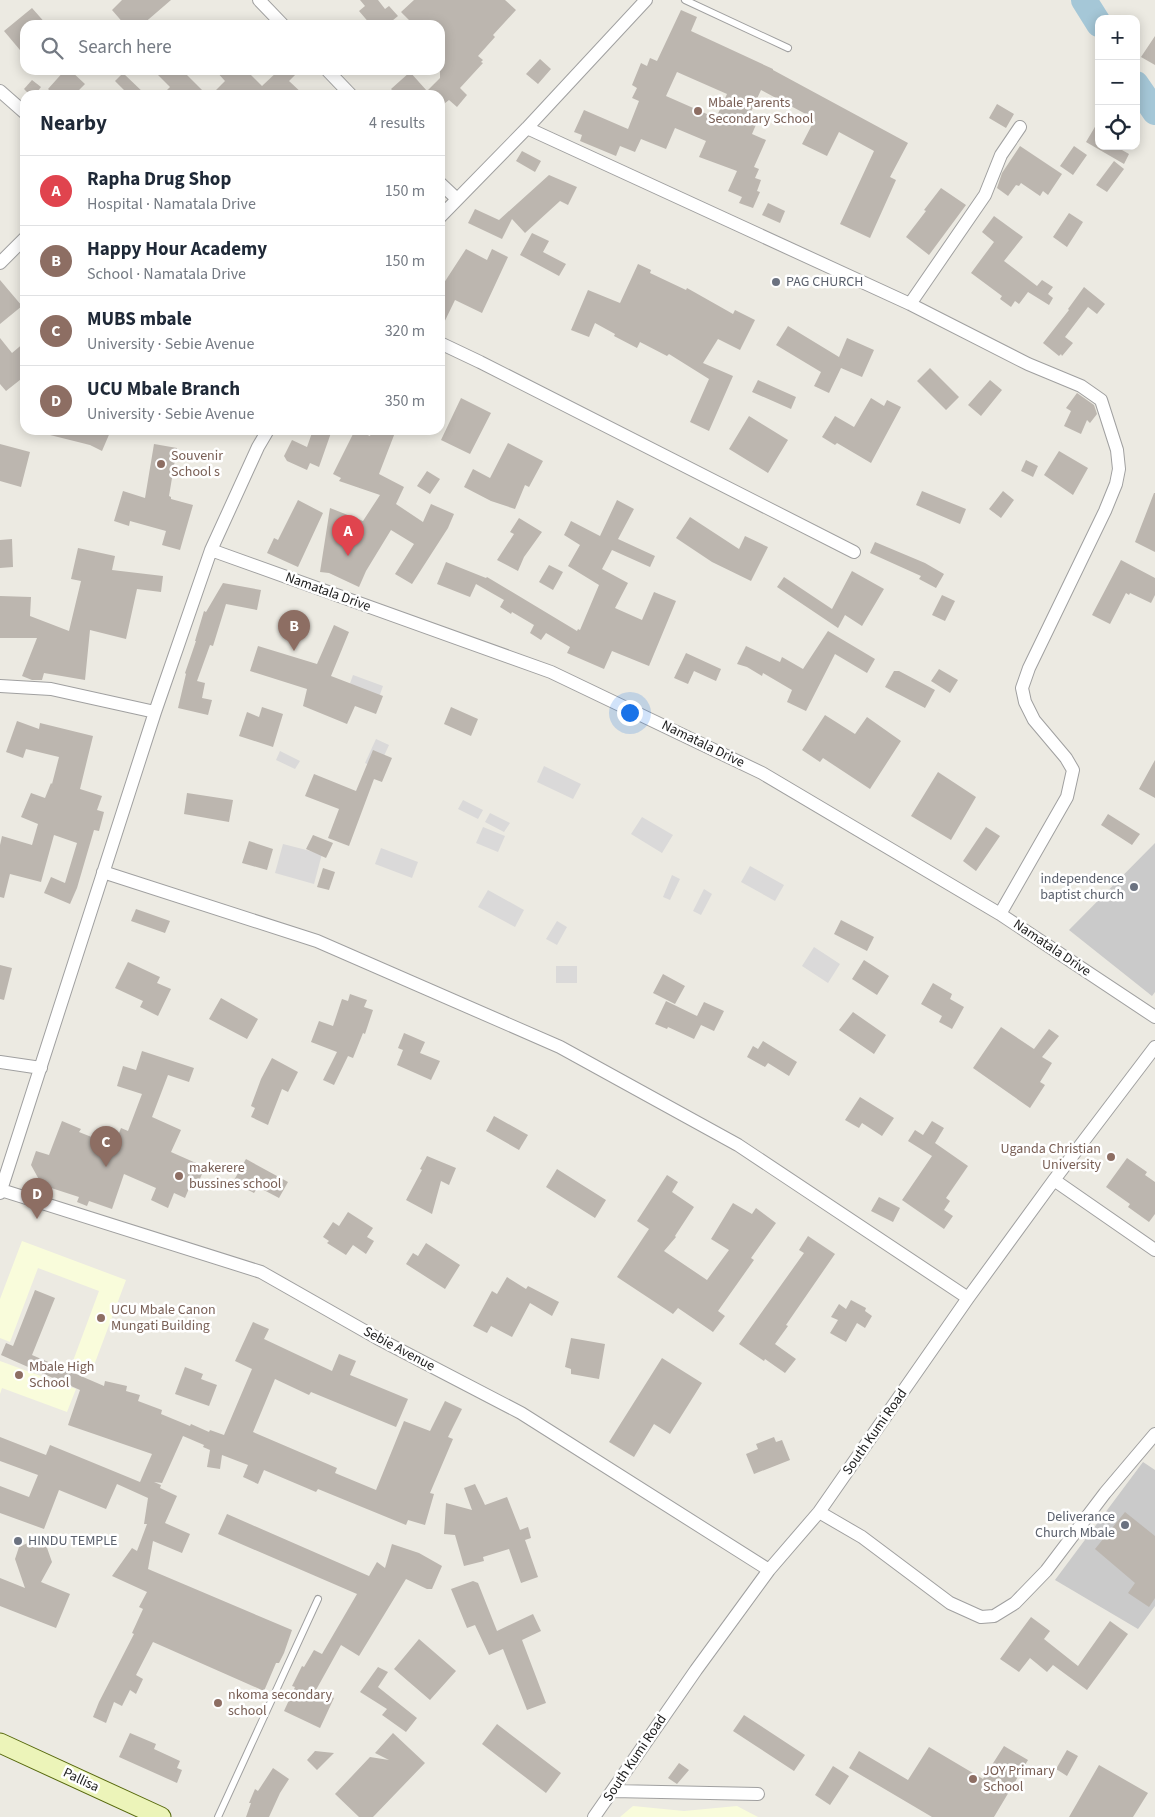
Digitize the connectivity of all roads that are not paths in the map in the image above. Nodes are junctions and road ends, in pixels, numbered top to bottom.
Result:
1 (259, 0) edge
2 (646, 0) edge
3 (685, 0) edge
4 (278, 20) edge
5 (788, 48) dead end
6 (332, 75) edge
7 (0, 90) edge
8 (346, 90) edge
9 (20, 108) edge
10 (527, 128) junction
11 (1020, 128) dead end
12 (445, 188) edge
13 (457, 199) junction
14 (445, 212) edge
15 (20, 243) edge
16 (0, 263) edge
17 (910, 304) junction
18 (445, 345) edge
19 (265, 435) edge
20 (211, 550) junction
21 (854, 552) dead end
22 (0, 686) edge
23 (155, 712) junction
24 (104, 872) junction
25 (1000, 914) junction
26 (1155, 1017) edge
27 (1155, 1046) edge
28 (0, 1062) edge
29 (41, 1068) junction
30 (1054, 1180) junction
31 (0, 1191) edge
32 (1155, 1250) edge
33 (968, 1298) junction
34 (1155, 1434) edge
35 (819, 1512) junction
36 (769, 1570) junction
37 (318, 1599) dead end
38 (0, 1743) edge
39 (613, 1791) junction
40 (758, 1794) dead end
41 (161, 1817) edge
42 (218, 1817) edge
43 (594, 1817) edge

1 - 4 street
2 - 10 street
3 - 5 lane
6 - 8 street
7 - 9 street
10 - 13 street
10 - 17 street
11 - 17 street
12 - 13 street
13 - 14 street
15 - 16 street
17 - 25 street
18 - 21 street
19 - 20 street
20 - 23 street
20 - 25 street, Namatala Drive
22 - 23 street
23 - 24 street
24 - 29 street
24 - 33 street
25 - 26 street, Namatala Drive
27 - 30 street, South Kumi Road
28 - 29 street
29 - 31 street
30 - 32 street
30 - 33 street, South Kumi Road
31 - 36 street, Sebie Avenue
33 - 35 street, South Kumi Road
34 - 35 street
35 - 36 street, South Kumi Road
36 - 39 street, South Kumi Road
37 - 42 lane
38 - 41 main road, Pallisa
39 - 40 street
39 - 43 street, South Kumi Road

